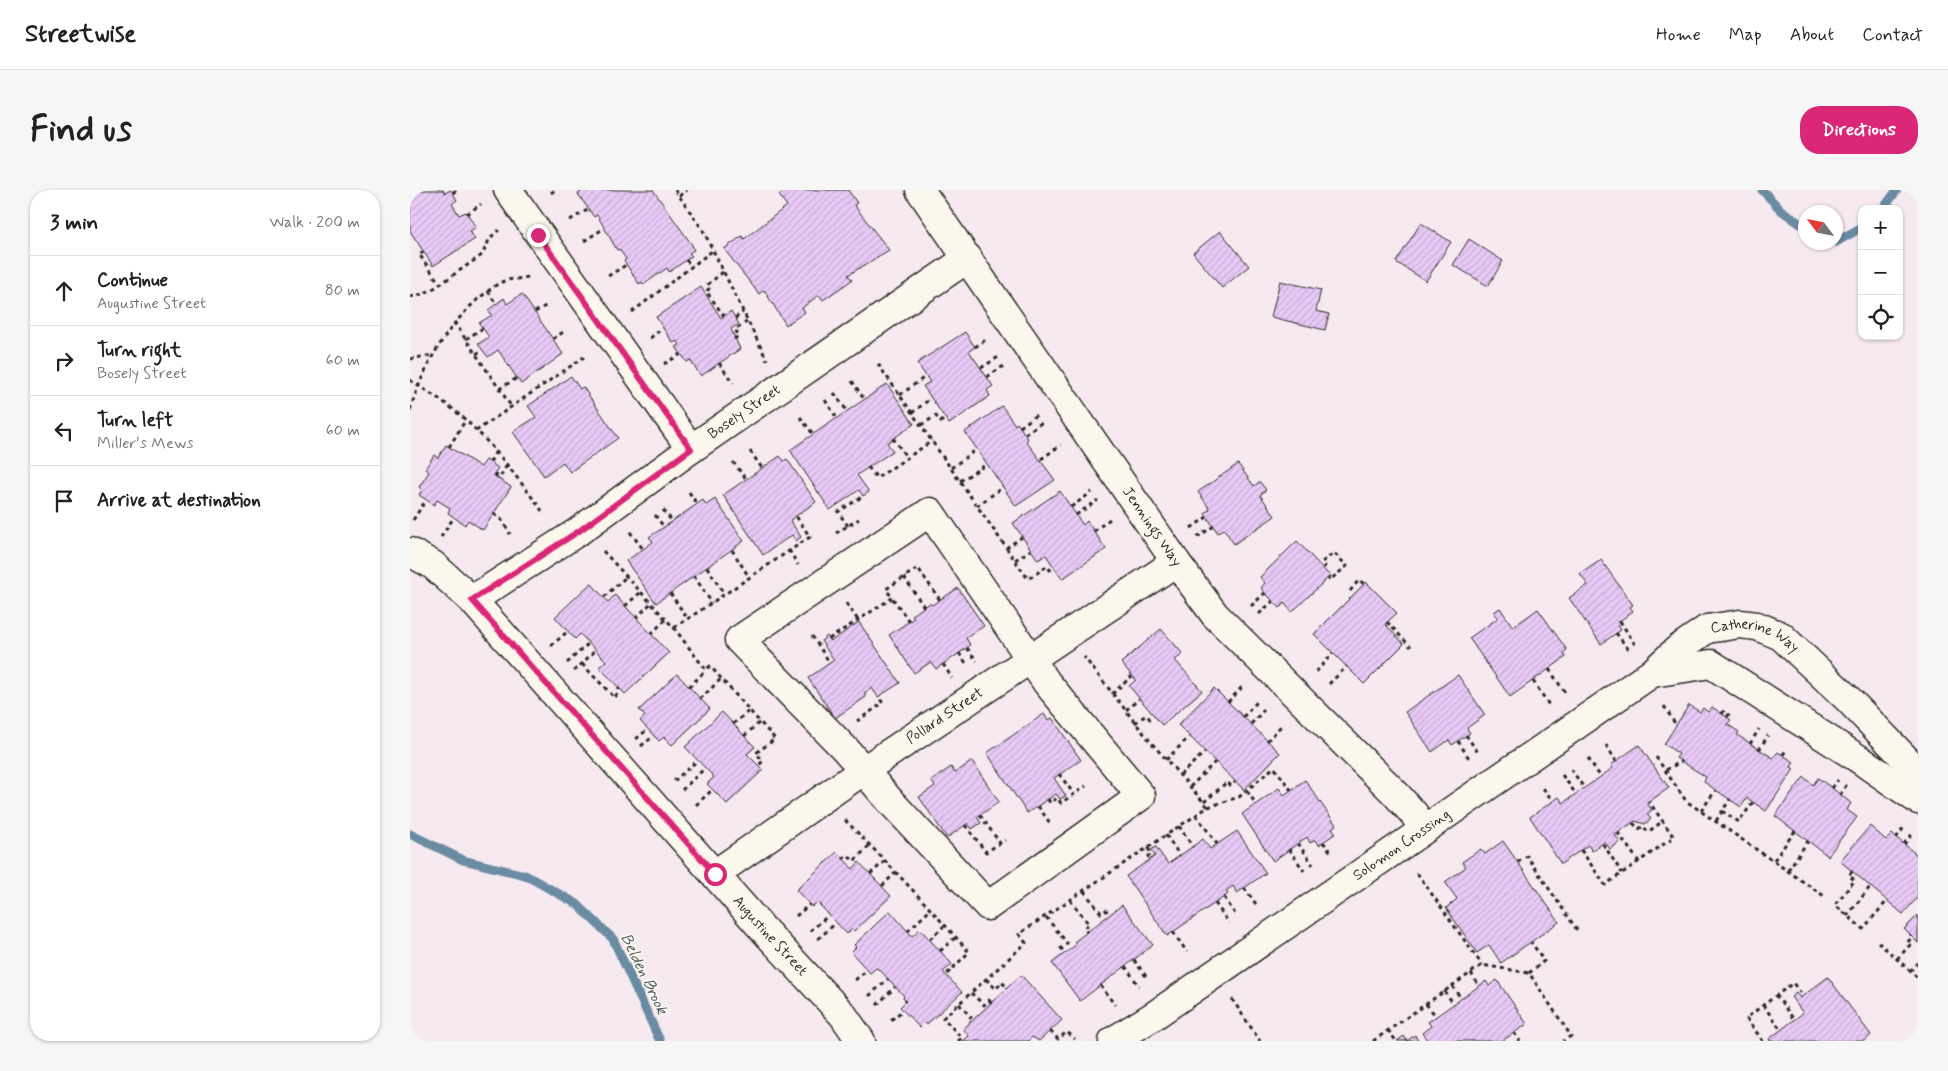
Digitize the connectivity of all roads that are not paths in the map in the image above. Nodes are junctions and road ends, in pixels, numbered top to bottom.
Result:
1 (508, 190) edge
2 (920, 190) edge
3 (968, 258) junction
4 (691, 449) junction
5 (410, 552) edge
6 (1176, 562) junction
7 (472, 600) junction
8 (1030, 660) junction
9 (1652, 673) junction
10 (864, 770) junction
11 (1918, 772) edge
12 (1918, 800) edge
13 (1424, 829) junction
14 (715, 874) junction
15 (843, 1015) junction
16 (1152, 1017) junction
17 (883, 1031) edge
18 (861, 1041) edge
19 (1113, 1041) edge
20 (1129, 1041) edge

1 - 4 street
2 - 3 street, Jennings Way
3 - 4 street, Bosely Street
3 - 6 street, Jennings Way
4 - 7 street, Bosely Street
5 - 7 street, Augustine Street
6 - 8 street, Pollard Street
6 - 13 street, Jennings Way
7 - 14 street, Augustine Street
8 - 10 street, Pollard Street
8 - 10 street
8 - 10 street
9 - 11 street, Catherine Way
9 - 12 street, Catherine Way
9 - 13 street, Solomon Crossing
10 - 14 street, Pollard Street
13 - 16 street, Solomon Crossing
14 - 15 street, Augustine Street
15 - 17 street, Augustine Street
15 - 18 street, Augustine Street
16 - 19 street, Solomon Crossing
16 - 20 street, Solomon Crossing

